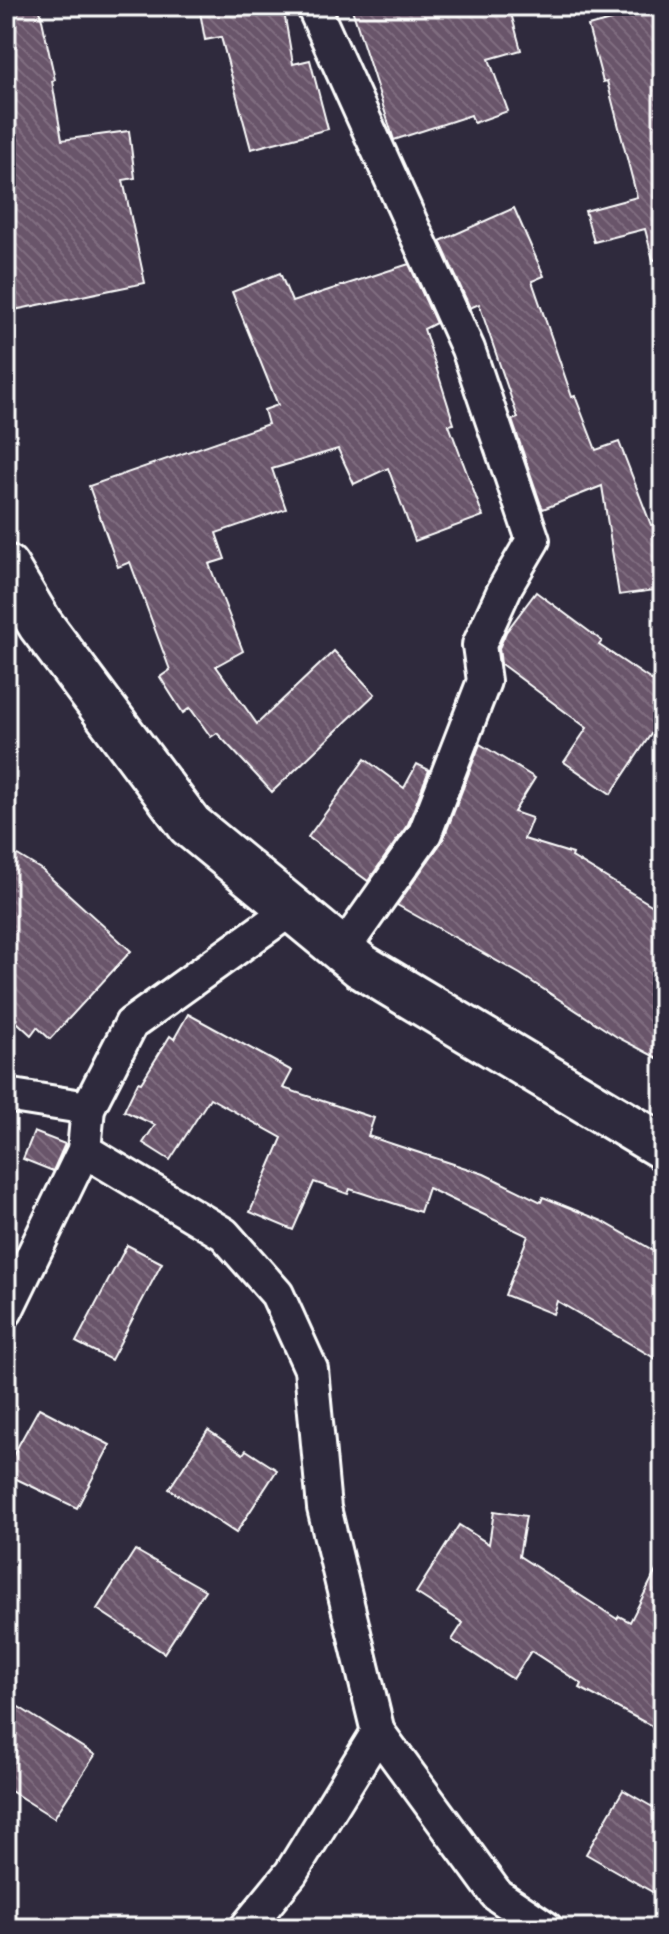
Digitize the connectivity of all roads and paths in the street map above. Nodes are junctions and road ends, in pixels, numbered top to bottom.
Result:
1 (313, 6) edge
2 (6, 567) edge
3 (290, 910) junction
4 (342, 951) junction
5 (6, 1095) edge
6 (88, 1108) junction
7 (663, 1147) edge
8 (84, 1150) junction
9 (6, 1311) edge
10 (378, 1732) junction
11 (246, 1928) edge
12 (546, 1928) edge

1 - 4 street
2 - 3 street
3 - 4 street
3 - 6 street
4 - 7 street
5 - 6 street
6 - 8 street
8 - 9 street
8 - 10 street
10 - 11 street
10 - 12 street

